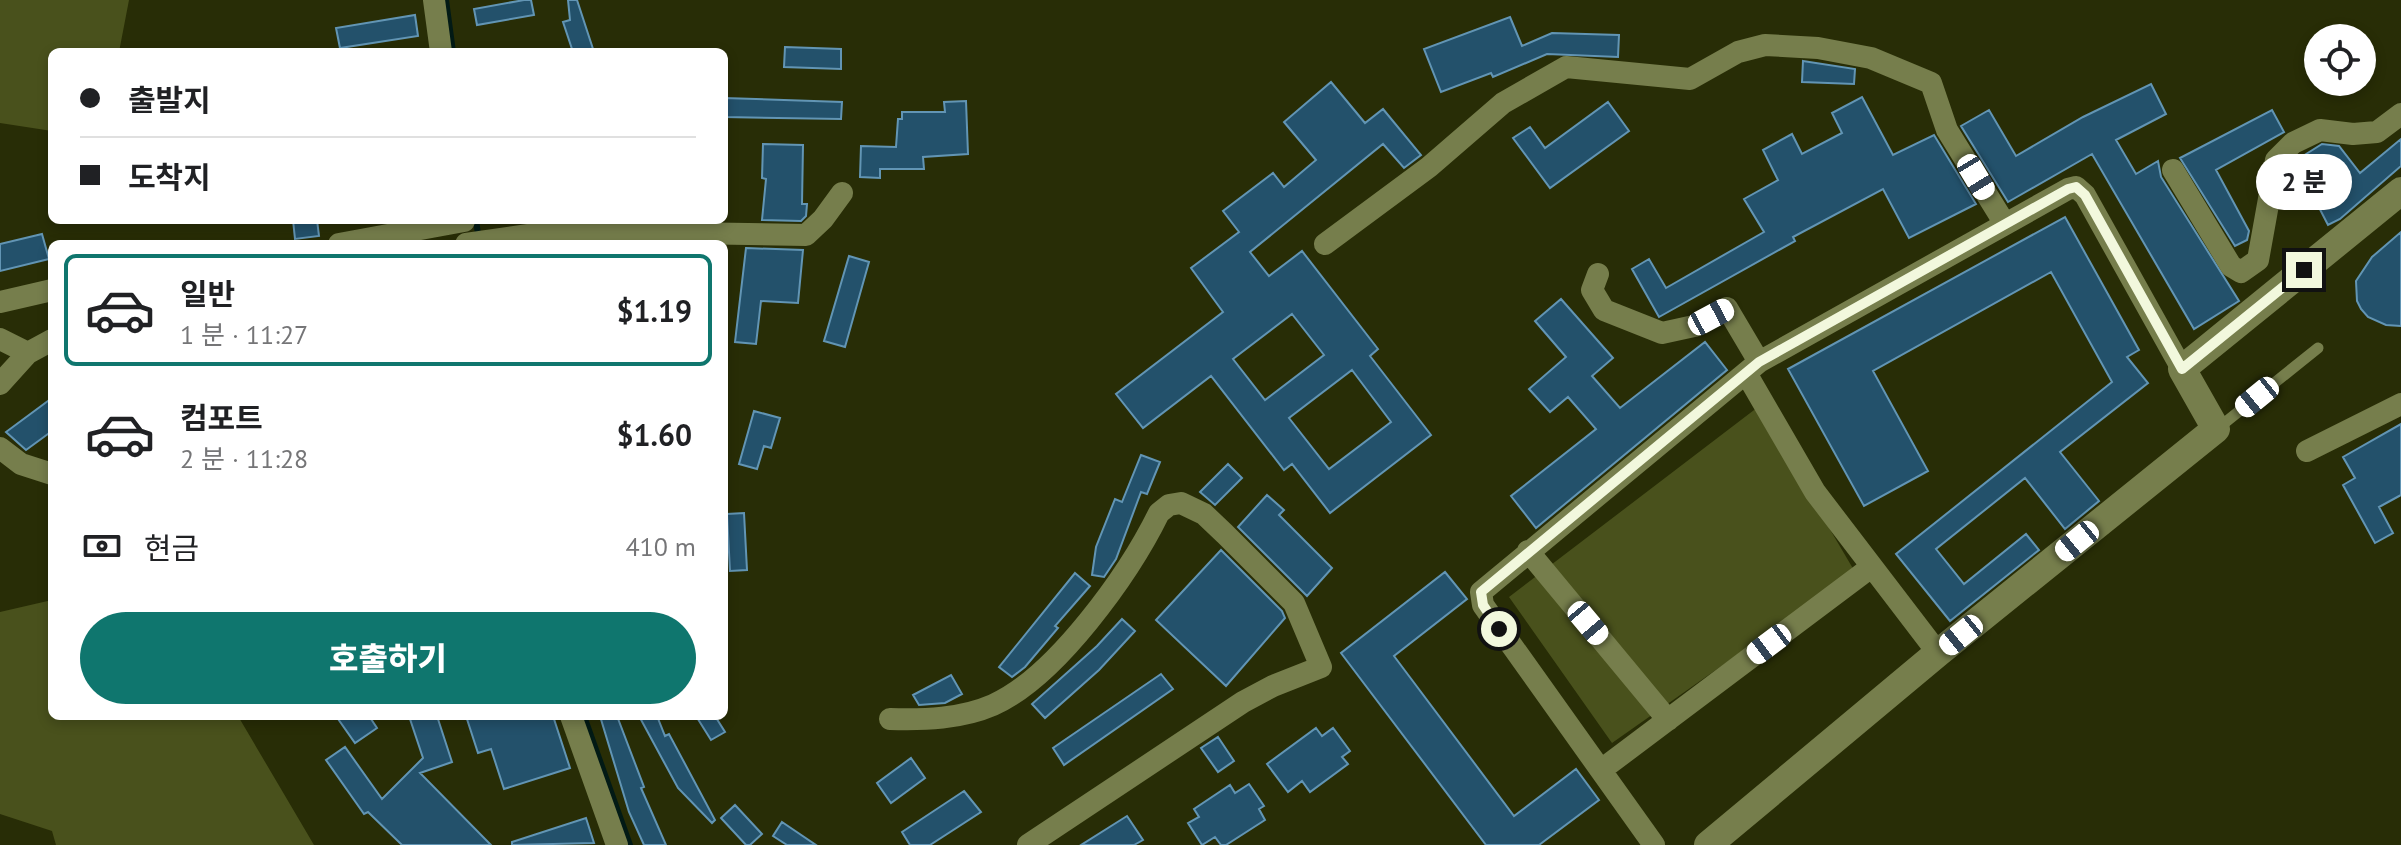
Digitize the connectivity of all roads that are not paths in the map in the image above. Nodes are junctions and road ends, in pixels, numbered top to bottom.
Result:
1 (434, 0) edge
2 (440, 48) edge
3 (2401, 114) edge
4 (2173, 170) dead end
5 (2401, 191) edge
6 (842, 193) dead end
7 (443, 224) edge
8 (2005, 224) junction
9 (360, 240) edge
10 (494, 240) edge
11 (1325, 244) dead end
12 (1598, 274) dead end
13 (48, 291) edge
14 (0, 302) edge
15 (0, 339) edge
16 (48, 342) edge
17 (2318, 348) dead end
18 (28, 353) junction
19 (1752, 368) junction
20 (2182, 369) junction
21 (0, 384) edge
22 (2401, 404) edge
23 (2216, 429) junction
24 (0, 448) edge
25 (2307, 451) dead end
26 (48, 473) edge
27 (1528, 551) junction
28 (1870, 568) junction
29 (1938, 653) junction
30 (890, 719) dead end
31 (572, 720) edge
32 (1668, 720) junction
33 (1601, 770) junction
34 (617, 845) edge
35 (1028, 845) edge
36 (1654, 845) edge
37 (1708, 845) edge

1 - 2 street
3 - 4 street
5 - 20 street
6 - 10 street
7 - 9 street
8 - 11 street
8 - 19 street
8 - 20 street
12 - 19 street
13 - 14 street
15 - 18 street
16 - 18 street
17 - 23 lane
18 - 21 street
19 - 27 street
19 - 28 street
20 - 23 street
22 - 25 street
23 - 29 street
24 - 26 street
27 - 32 street
27 - 33 street
28 - 29 street
28 - 32 street
29 - 37 street
30 - 35 street
31 - 34 street
32 - 33 street
33 - 36 street

